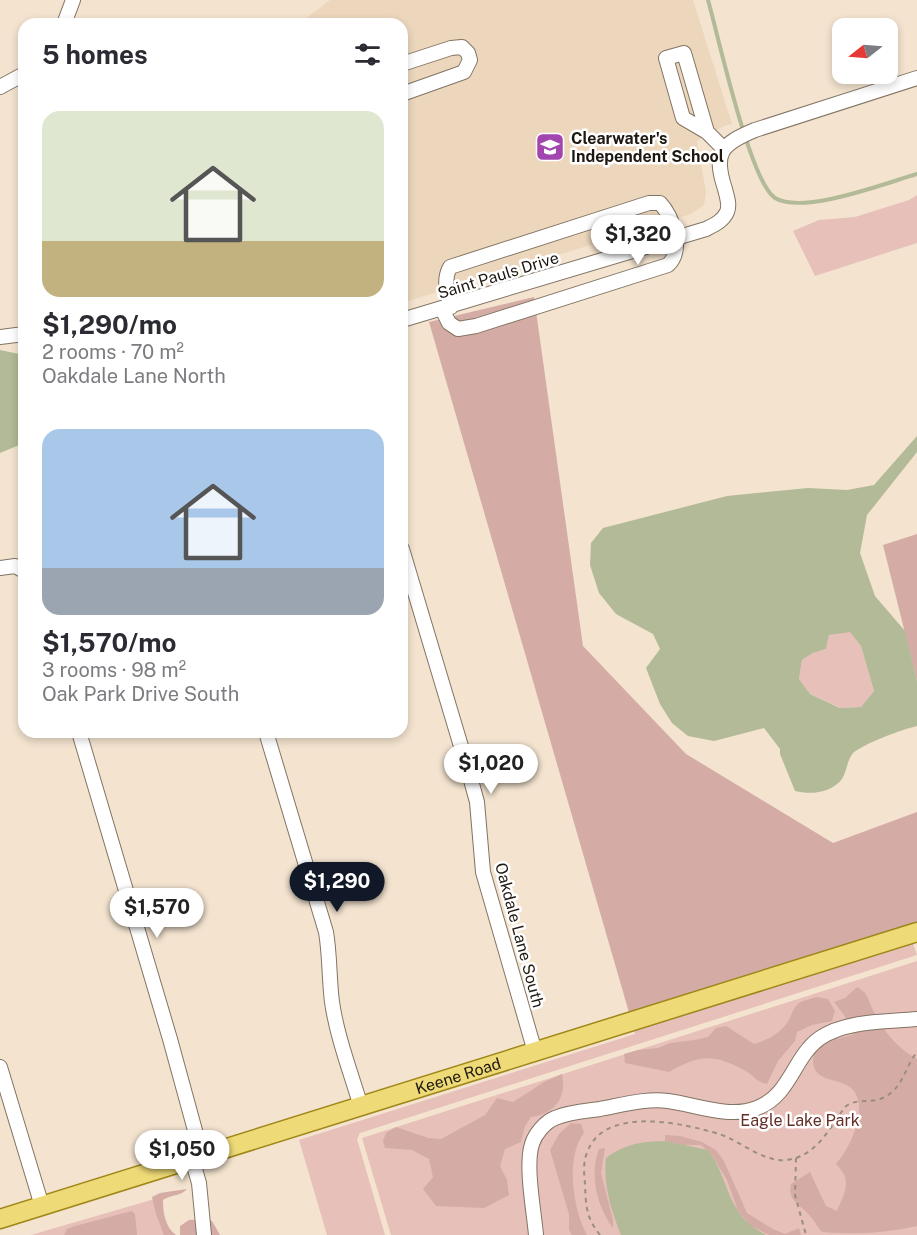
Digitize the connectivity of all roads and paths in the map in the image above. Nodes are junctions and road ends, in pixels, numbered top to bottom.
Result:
1 (73, 0) edge
2 (66, 18) edge
3 (408, 62) edge
4 (18, 78) edge
5 (917, 78) edge
6 (0, 87) edge
7 (408, 92) edge
8 (707, 132) junction
9 (724, 149) junction
10 (675, 238) junction
11 (446, 308) junction
12 (408, 318) edge
13 (18, 334) edge
14 (0, 336) edge
15 (0, 568) edge
16 (18, 568) edge
17 (408, 569) edge
18 (81, 738) edge
19 (268, 738) edge
20 (917, 932) edge
21 (917, 1019) edge
22 (535, 1052) junction
23 (917, 1052) edge
24 (0, 1067) edge
25 (361, 1107) junction
26 (197, 1157) junction
27 (796, 1158) junction
28 (42, 1206) junction
29 (0, 1219) edge
30 (204, 1235) edge
31 (536, 1235) edge
32 (600, 1235) edge
33 (806, 1235) edge

1 - 2 street
3 - 7 street
4 - 6 street
5 - 9 street
8 - 8 street
8 - 9 street
9 - 10 street, Saint Pauls Drive
10 - 11 street, Saint Pauls Drive
10 - 11 street
10 - 11 street
11 - 12 street, Saint Pauls Drive
13 - 14 street
15 - 16 street
17 - 22 street, Oakdale Lane South
18 - 26 street
19 - 25 street
20 - 22 main road, Keene Road
21 - 31 street
22 - 25 main road, Keene Road
23 - 27 path
24 - 28 street
25 - 26 main road, Keene Road
26 - 28 main road, Keene Road
26 - 30 street
27 - 32 path
27 - 33 path
28 - 29 main road, Keene Road

